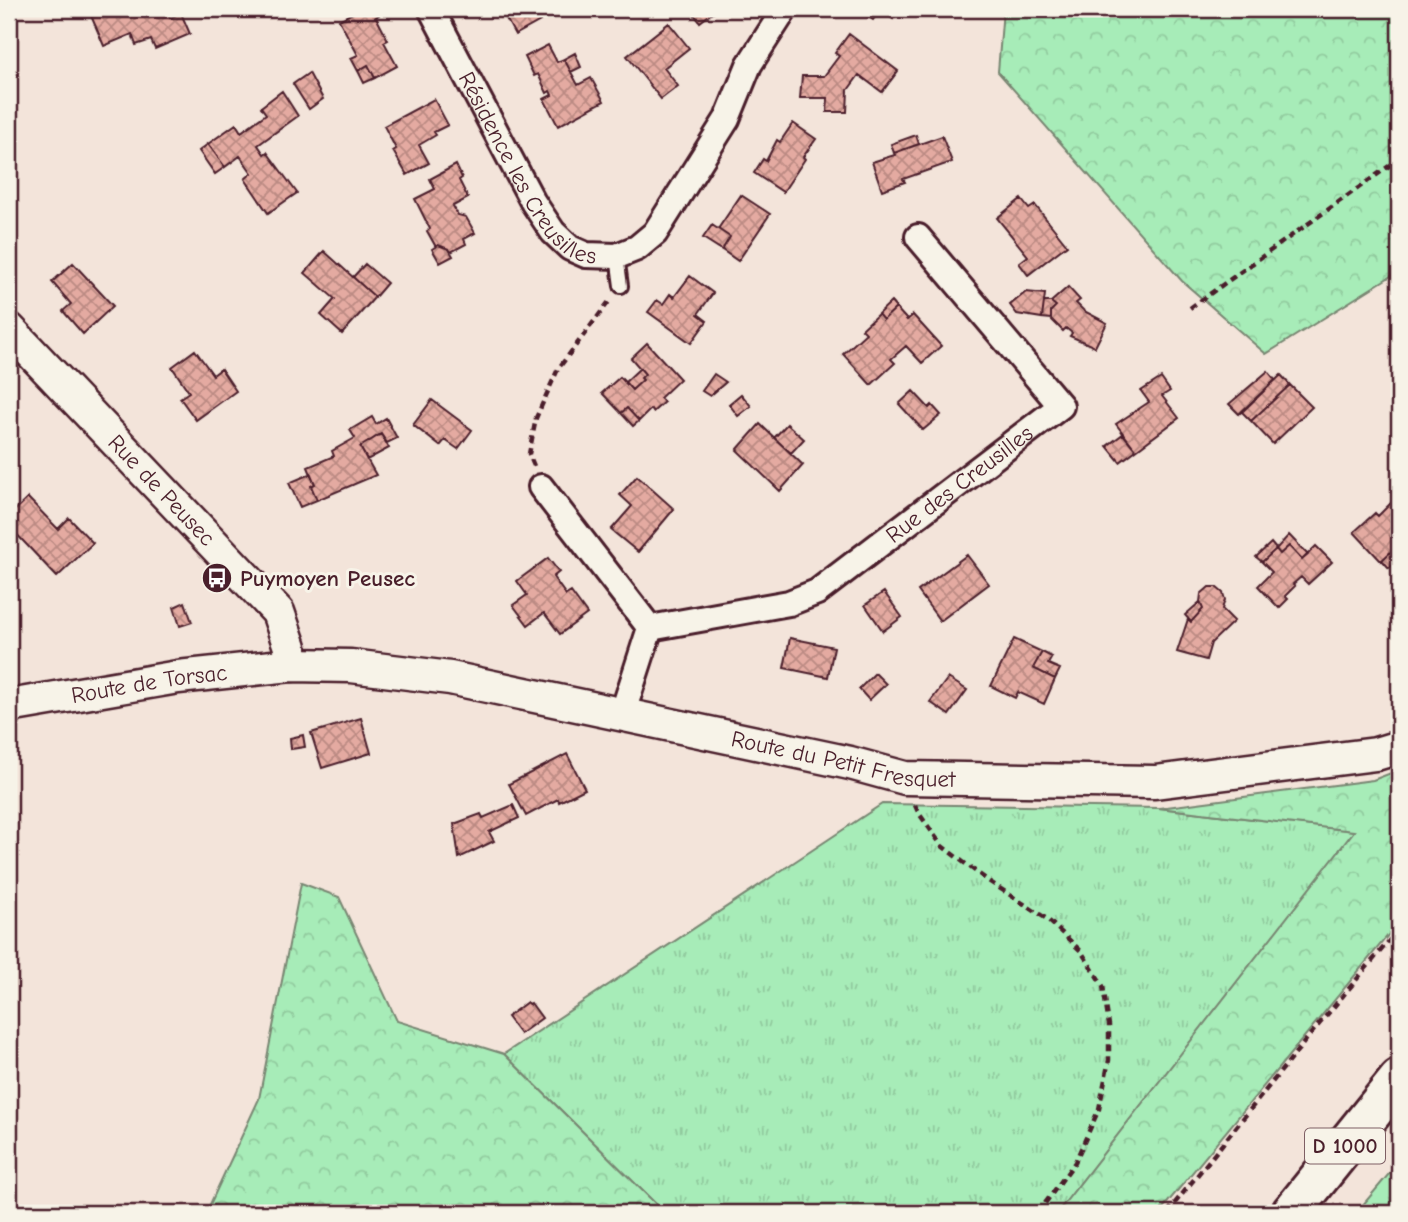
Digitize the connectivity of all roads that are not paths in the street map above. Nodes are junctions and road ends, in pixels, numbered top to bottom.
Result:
1 (432, 9) edge
2 (785, 9) edge
3 (918, 237) dead end
4 (617, 256) junction
5 (621, 286) road end
6 (9, 329) edge
7 (541, 486) road end
8 (650, 628) junction
9 (290, 665) junction
10 (9, 706) edge
11 (622, 715) junction
12 (1399, 747) edge
13 (1399, 1079) edge
14 (1291, 1213) edge

1 - 4 street, Résidence les Creusilles
2 - 4 street, Résidence les Creusilles
3 - 8 street, Rue des Creusilles
4 - 5 lane
6 - 9 street, Rue de Peusec
7 - 8 street
8 - 11 street
9 - 10 street, Route de Torsac
9 - 11 street, Route du Petit Fresquet
11 - 12 street, Route du Petit Fresquet
13 - 14 main road, D 1000

